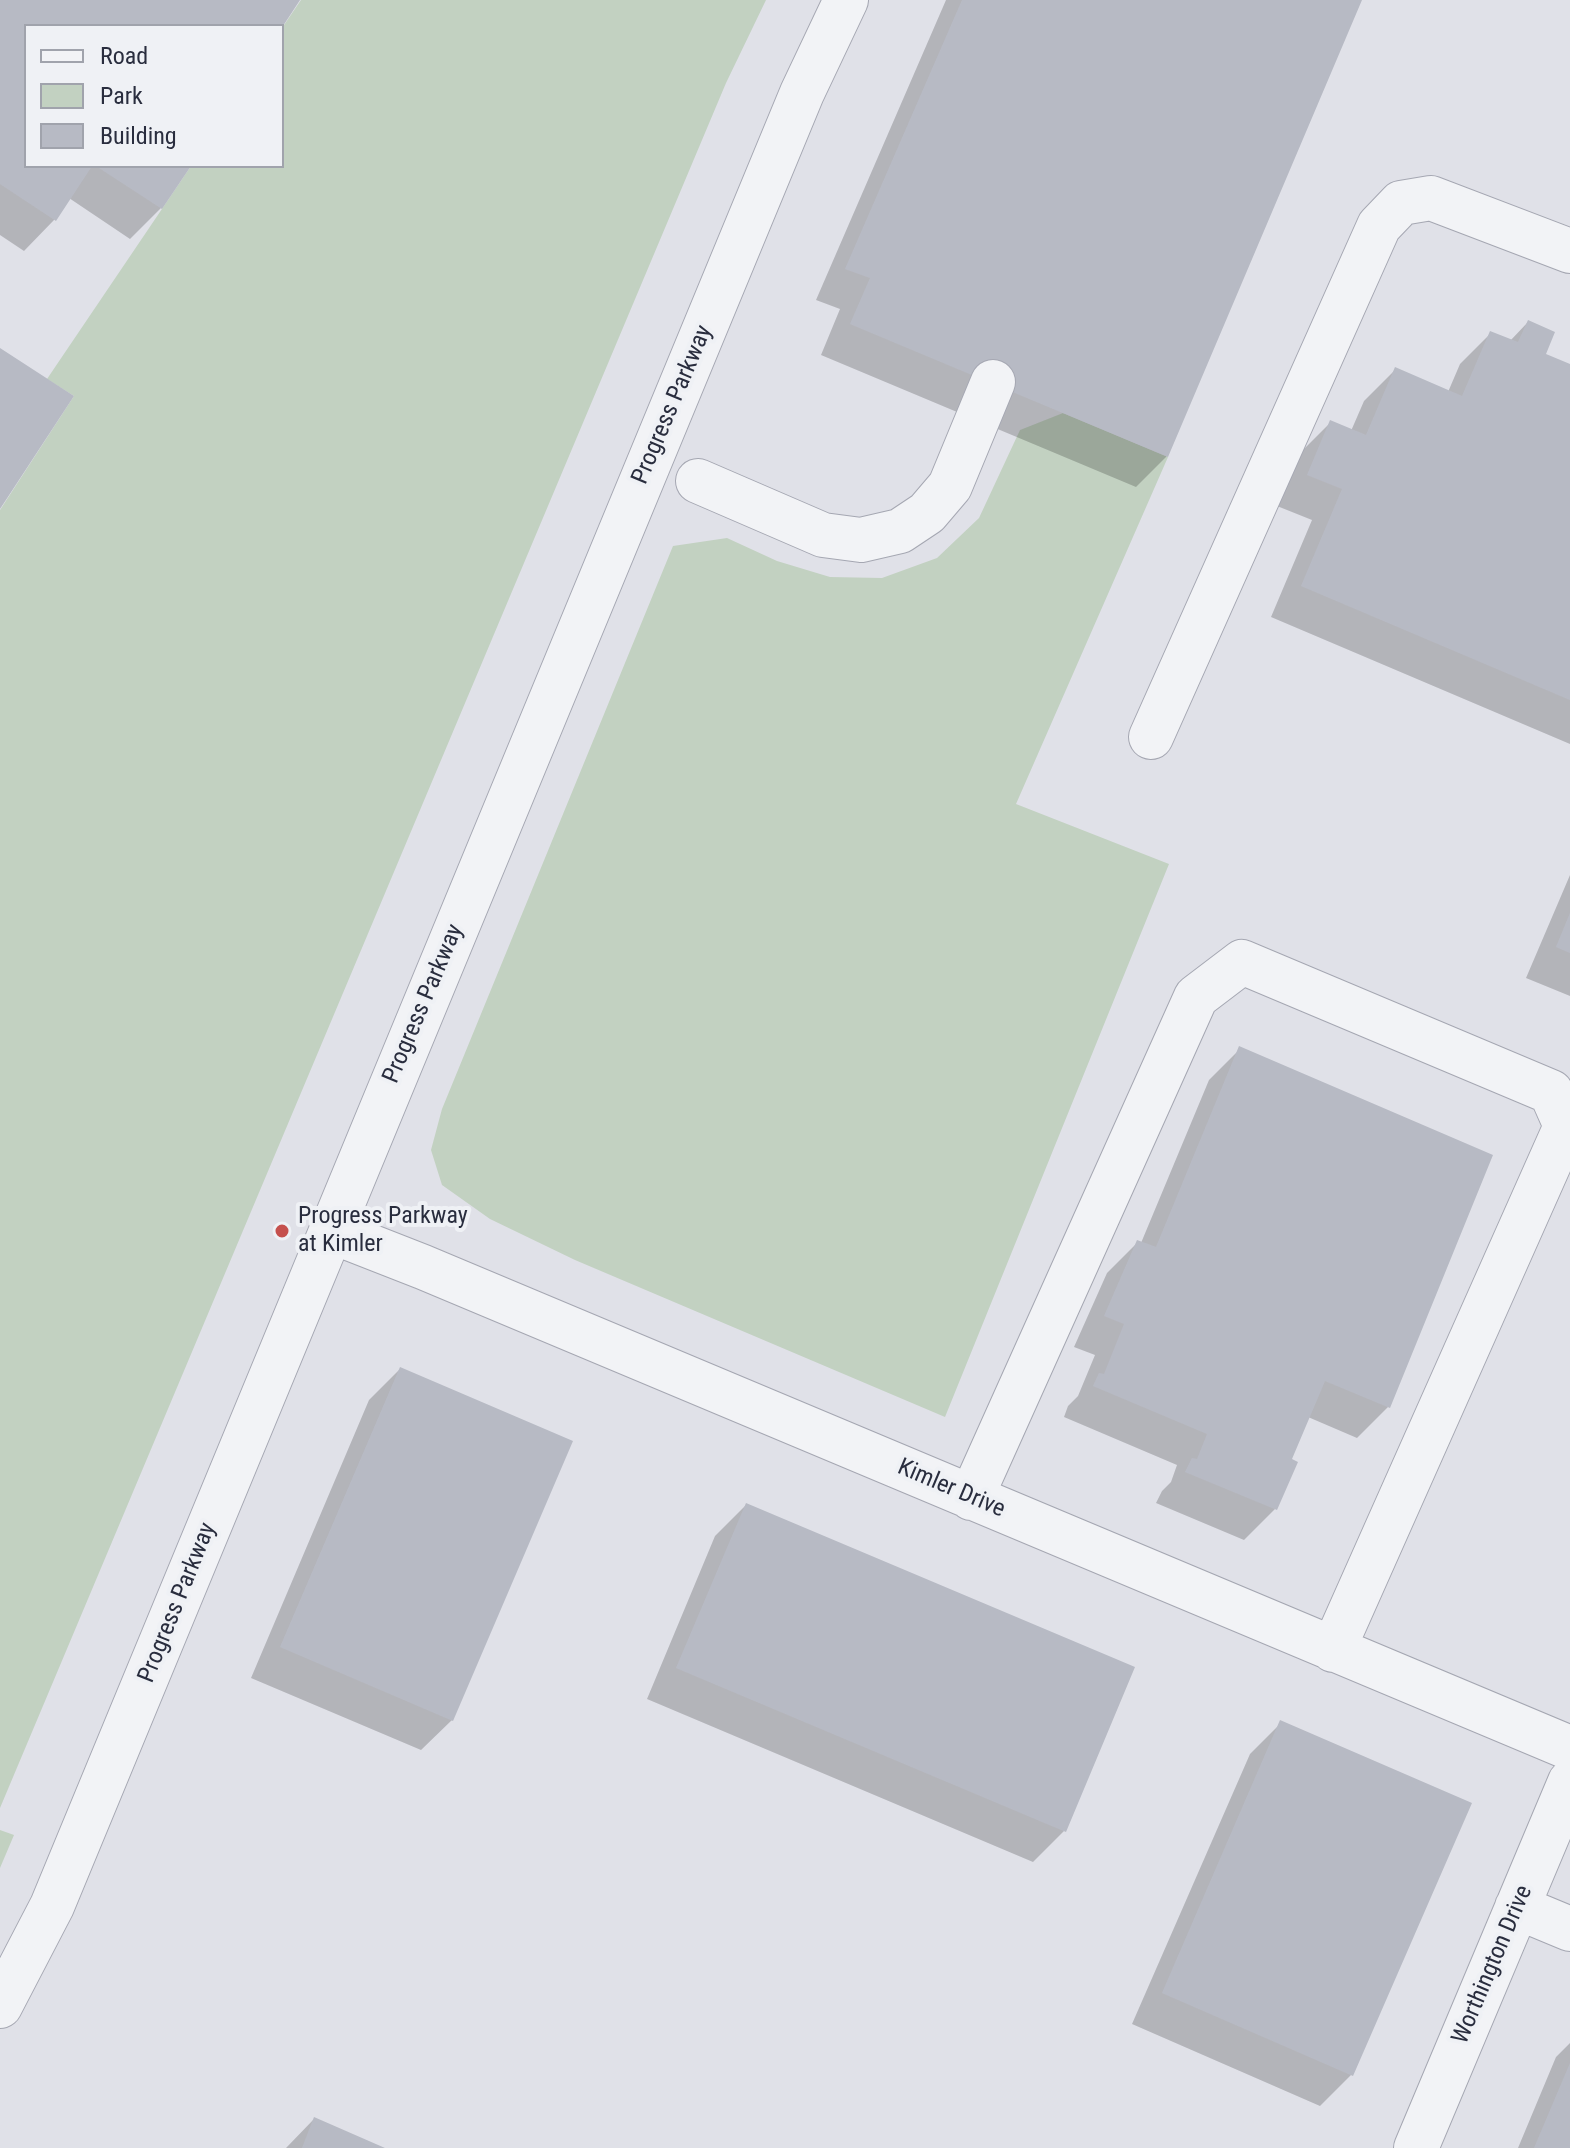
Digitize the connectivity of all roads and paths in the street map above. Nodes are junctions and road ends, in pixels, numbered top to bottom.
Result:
1 (846, 0) edge
2 (1570, 251) edge
3 (993, 382) dead end
4 (698, 481) dead end
5 (1151, 737) dead end
6 (331, 1231) junction
7 (971, 1498) junction
8 (1333, 1650) junction
9 (1570, 1748) edge
10 (1570, 1782) edge
11 (1517, 1907) junction
12 (1570, 1929) edge
13 (0, 2006) edge
14 (1416, 2148) edge

1 - 6 street, Progress Parkway
2 - 5 street
3 - 4 street
6 - 7 street, Kimler Drive
6 - 13 street, Progress Parkway
7 - 8 street, Kimler Drive
7 - 8 street
8 - 9 street, Kimler Drive
10 - 11 street, Worthington Drive
11 - 12 street
11 - 14 street, Worthington Drive

